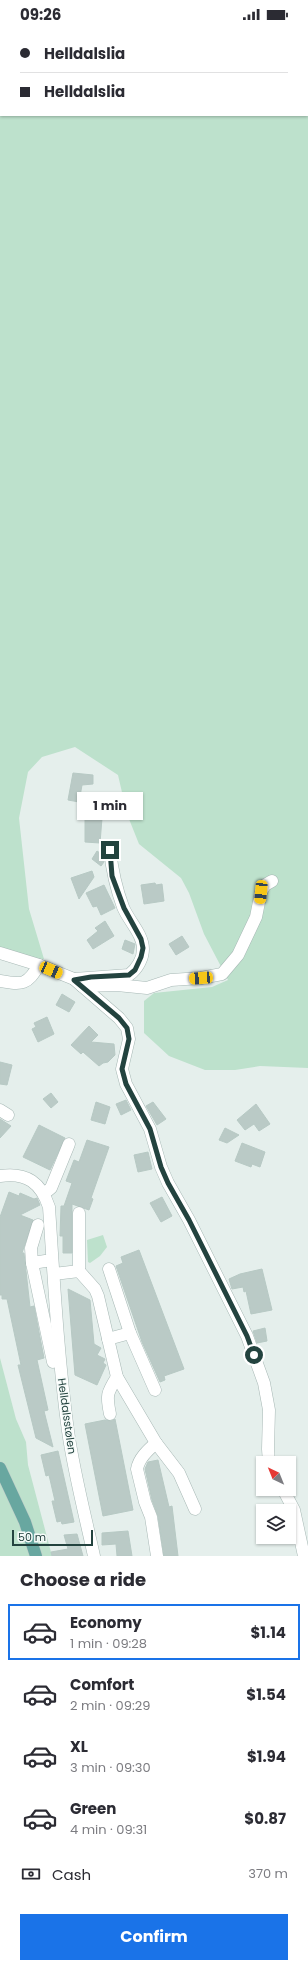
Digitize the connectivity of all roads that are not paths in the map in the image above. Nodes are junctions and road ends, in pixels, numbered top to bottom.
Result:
1 (110, 850) dead end
2 (272, 881) dead end
3 (0, 953) edge
4 (39, 965) junction
5 (0, 981) edge
6 (78, 983) junction
7 (69, 1144) dead end
8 (0, 1176) edge
9 (45, 1193) junction
10 (79, 1213) dead end
11 (38, 1225) dead end
12 (52, 1260) junction
13 (32, 1263) junction
14 (109, 1269) dead end
15 (79, 1271) junction
16 (54, 1274) junction
17 (130, 1334) junction
18 (108, 1339) junction
19 (53, 1362) dead end
20 (117, 1377) junction
21 (155, 1390) dead end
22 (110, 1414) dead end
23 (156, 1443) junction
24 (268, 1456) edge
25 (0, 1468) edge
26 (287, 1496) edge
27 (195, 1509) dead end
28 (36, 1556) edge
29 (94, 1556) edge
30 (157, 1556) edge
31 (304, 1556) edge

1 - 6 street
2 - 6 street
3 - 4 street
4 - 5 street
4 - 6 street
6 - 24 street
7 - 9 street
8 - 9 street
9 - 12 street, Helldalsstølen
10 - 15 street
11 - 13 street
12 - 13 street
12 - 16 street, Helldalsstølen
13 - 19 street
14 - 17 street
15 - 16 street
15 - 18 street
16 - 29 street, Helldalsstølen
17 - 18 street
17 - 21 street
18 - 20 street
20 - 22 street
20 - 23 street
23 - 27 street
23 - 30 street
25 - 28 main road
26 - 31 street

